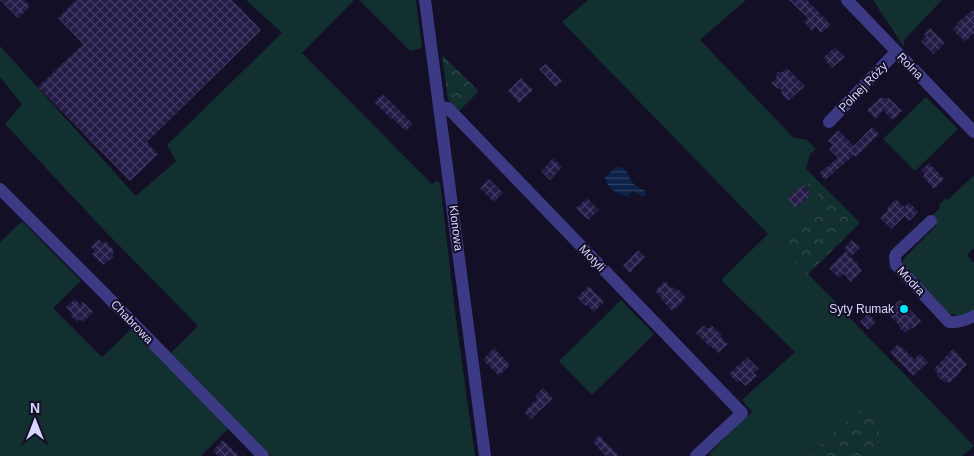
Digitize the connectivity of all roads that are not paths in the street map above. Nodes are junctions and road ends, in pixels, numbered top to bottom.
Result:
1 (425, 0) edge
2 (846, 0) edge
3 (896, 52) junction
4 (440, 108) junction
5 (829, 122) dead end
6 (974, 132) edge
7 (0, 189) edge
8 (931, 221) dead end
9 (974, 316) edge
10 (263, 456) edge
11 (485, 456) edge
12 (696, 456) edge

1 - 4 street, Klonowa
2 - 3 street, Rolna
3 - 5 street, Polnej Róży
3 - 6 street, Rolna
4 - 11 street, Klonowa
4 - 12 street, Motyli
7 - 10 street, Chabrowa
8 - 9 street, Modra

